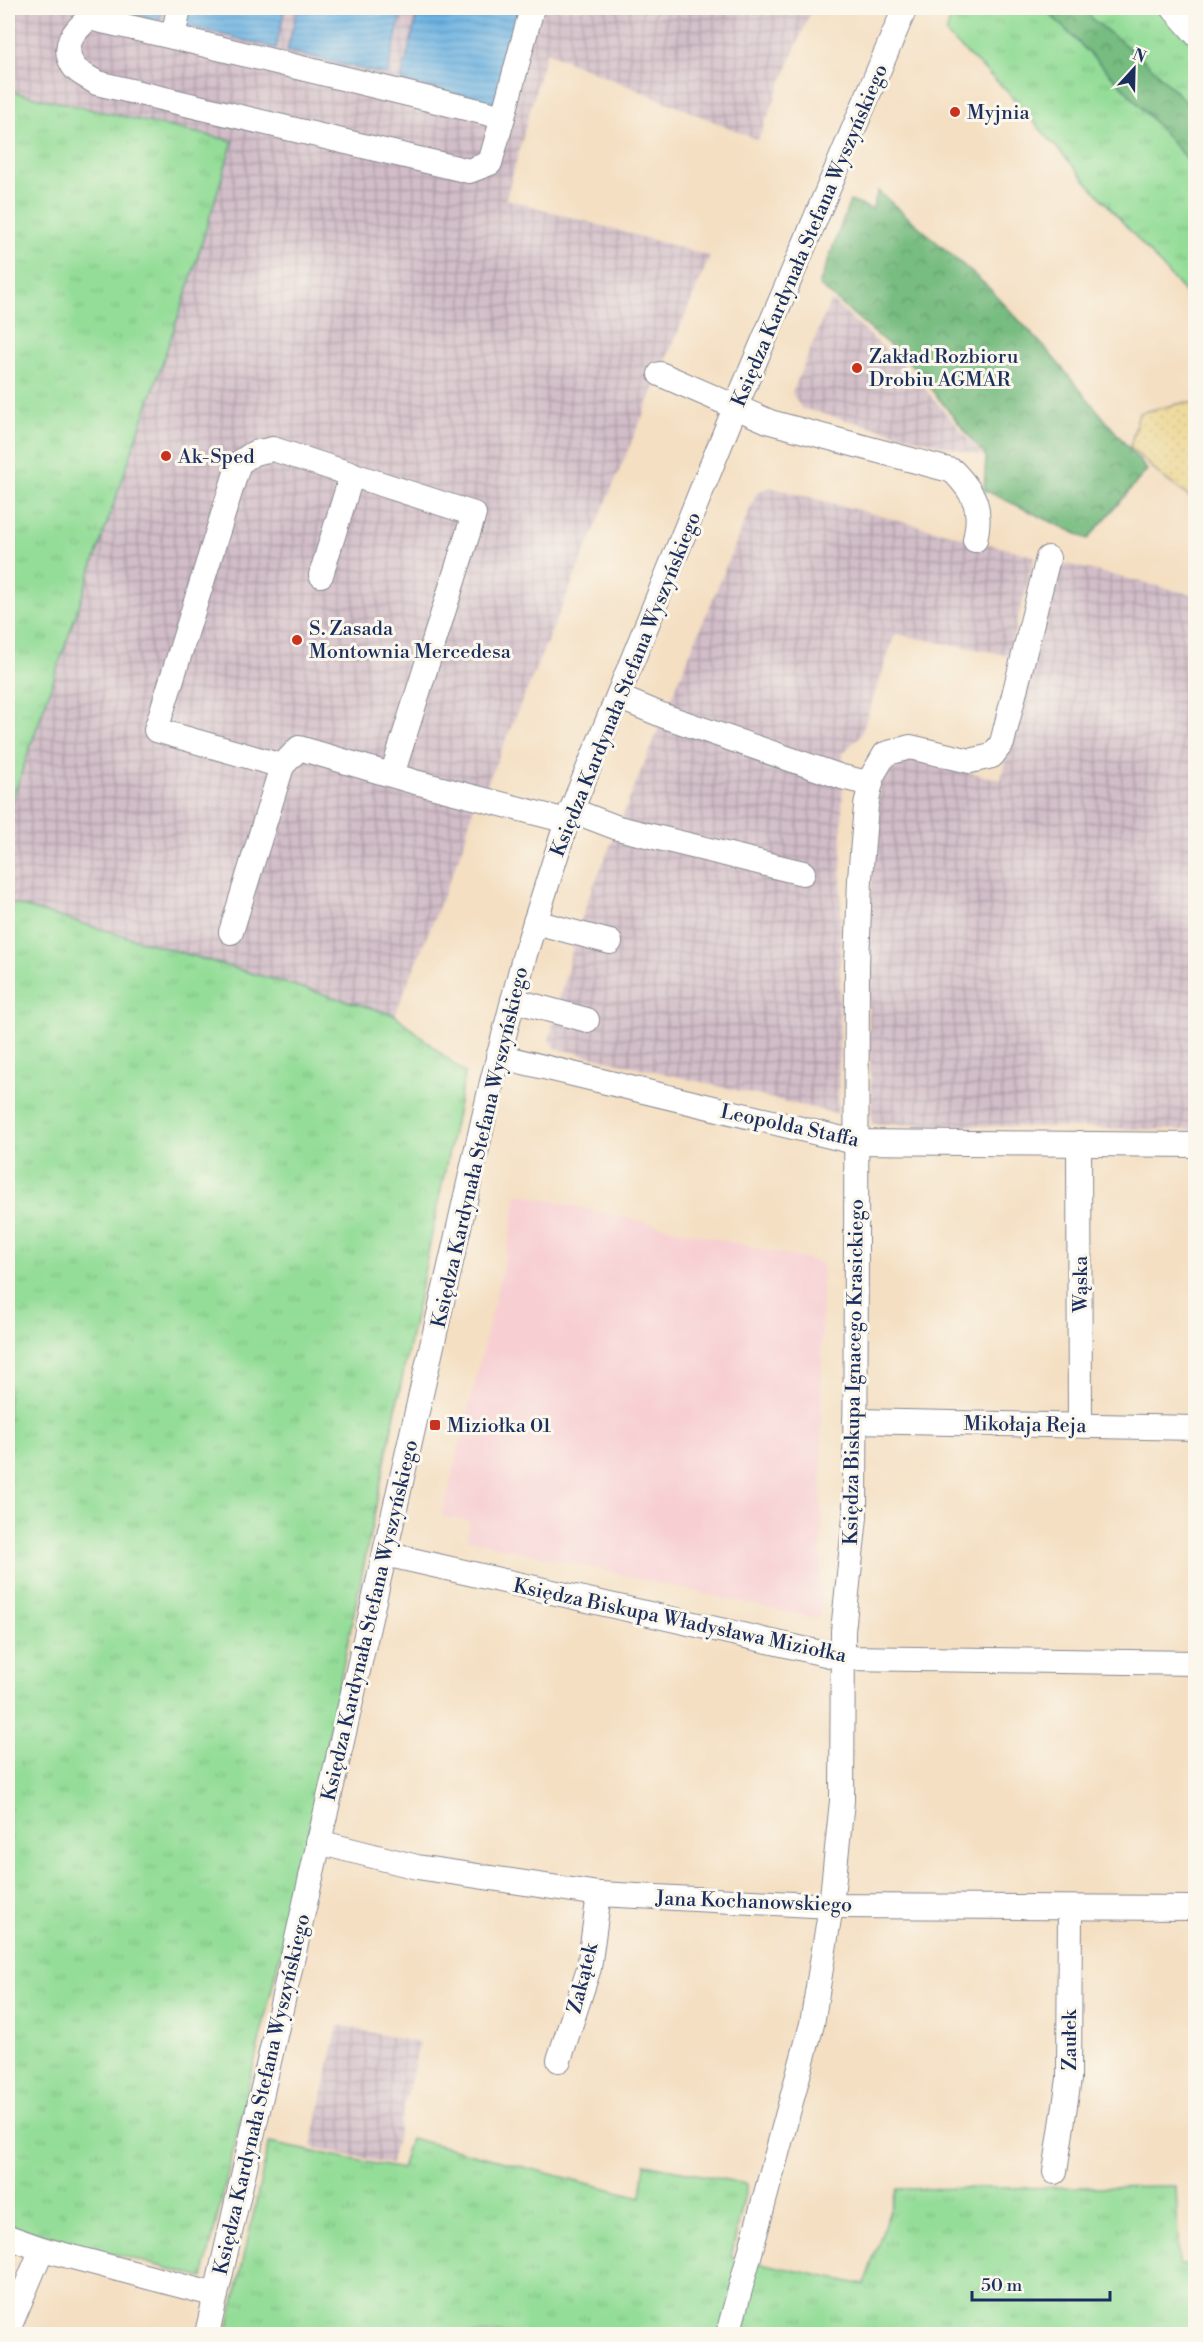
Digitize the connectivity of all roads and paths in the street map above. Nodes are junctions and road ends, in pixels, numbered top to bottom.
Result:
1 (179, 8) edge
2 (532, 8) edge
3 (905, 8) edge
4 (1173, 8) edge
5 (1196, 34) edge
6 (173, 37) junction
7 (503, 117) junction
8 (660, 374) dead end
9 (735, 408) junction
10 (352, 474) junction
11 (975, 540) dead end
12 (1048, 558) dead end
13 (321, 575) dead end
14 (618, 697) junction
15 (282, 766) junction
16 (392, 775) junction
17 (870, 784) junction
18 (569, 816) junction
19 (803, 873) dead end
20 (535, 922) junction
21 (231, 932) dead end
22 (610, 942) dead end
23 (513, 1000) junction
24 (587, 1020) dead end
25 (498, 1056) junction
26 (855, 1142) junction
27 (1079, 1143) junction
28 (1196, 1145) edge
29 (855, 1421) junction
30 (1080, 1425) junction
31 (1196, 1428) edge
32 (385, 1554) junction
33 (843, 1658) junction
34 (1196, 1663) edge
35 (318, 1842) junction
36 (599, 1894) junction
37 (831, 1906) junction
38 (1070, 1908) junction
39 (1196, 1908) edge
40 (559, 2060) dead end
41 (1055, 2172) dead end
42 (8, 2237) edge
43 (42, 2249) junction
44 (216, 2295) junction
45 (8, 2330) edge
46 (207, 2334) edge
47 (728, 2334) edge

1 - 6 street
2 - 7 street
3 - 9 street, Księdza Kardynała Stefana Wyszyńskiego
4 - 5 street
6 - 7 street
6 - 7 street
8 - 9 street
9 - 11 street
9 - 14 street, Księdza Kardynała Stefana Wyszyńskiego
10 - 13 street
10 - 15 street
10 - 16 street
12 - 17 street, Księdza Biskupa Ignacego Krasickiego
14 - 17 street
14 - 18 street, Księdza Kardynała Stefana Wyszyńskiego
15 - 16 street
15 - 21 street
16 - 18 street
17 - 26 street, Księdza Biskupa Ignacego Krasickiego
18 - 19 street
18 - 20 street, Księdza Kardynała Stefana Wyszyńskiego
20 - 22 street
20 - 23 street, Księdza Kardynała Stefana Wyszyńskiego
23 - 24 street
23 - 25 street, Księdza Kardynała Stefana Wyszyńskiego
25 - 26 street, Leopolda Staffa
25 - 32 street, Księdza Kardynała Stefana Wyszyńskiego
26 - 27 street, Leopolda Staffa
26 - 29 street, Księdza Biskupa Ignacego Krasickiego
27 - 28 street, Leopolda Staffa
27 - 30 street, Wąska
29 - 30 street, Mikołaja Reja
29 - 33 street, Księdza Biskupa Ignacego Krasickiego
30 - 31 street, Mikołaja Reja
32 - 33 street, Księdza Biskupa Władysława Miziołka
32 - 35 street, Księdza Kardynała Stefana Wyszyńskiego
33 - 34 street, Księdza Biskupa Władysława Miziołka
33 - 37 street, Księdza Biskupa Ignacego Krasickiego
35 - 36 street, Jana Kochanowskiego
35 - 44 street, Księdza Kardynała Stefana Wyszyńskiego
36 - 37 street, Jana Kochanowskiego
36 - 40 street, Zakątek
37 - 38 street, Jana Kochanowskiego
37 - 47 street, Księdza Biskupa Ignacego Krasickiego
38 - 39 street, Jana Kochanowskiego
38 - 41 street, Zaułek
42 - 43 street
43 - 44 street
43 - 45 street
44 - 46 street, Księdza Kardynała Stefana Wyszyńskiego

